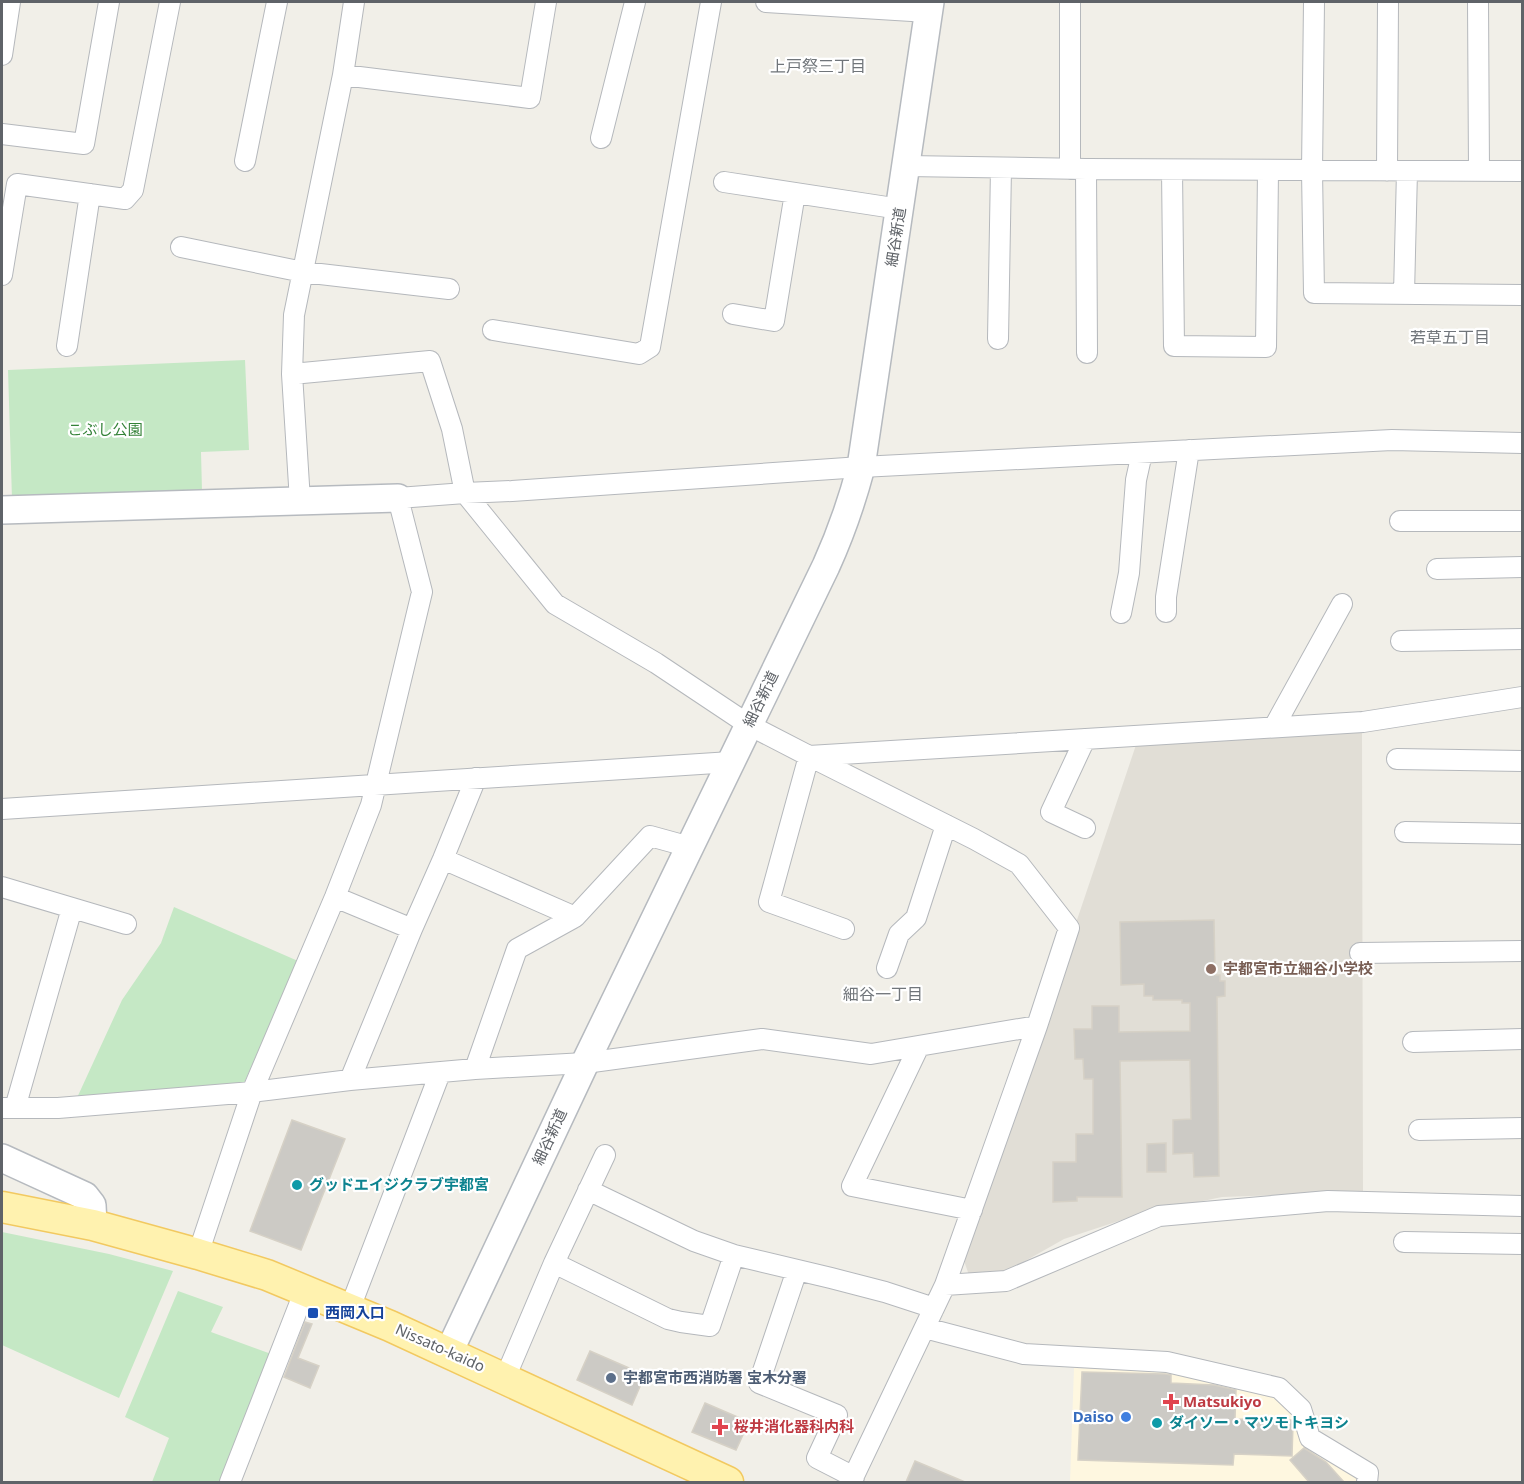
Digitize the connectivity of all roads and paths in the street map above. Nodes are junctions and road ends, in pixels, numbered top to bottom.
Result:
1 (10, 2) edge
2 (109, 2) edge
3 (170, 2) edge
4 (278, 2) edge
5 (354, 2) edge
6 (546, 2) edge
7 (635, 2) edge
8 (711, 2) edge
9 (766, 2) edge
10 (1070, 2) edge
11 (1314, 2) edge
12 (1388, 2) edge
13 (1478, 2) edge
14 (929, 7) edge
15 (2, 55) edge
16 (343, 75) junction
17 (2, 134) edge
18 (602, 138) dead end
19 (245, 161) dead end
20 (907, 166) junction
21 (1001, 168) junction
22 (1078, 169) junction
23 (1172, 170) junction
24 (1268, 171) junction
25 (1312, 171) junction
26 (1397, 171) junction
27 (1479, 171) junction
28 (1522, 171) edge
29 (724, 182) dead end
30 (795, 193) junction
31 (90, 194) junction
32 (900, 209) junction
33 (182, 247) dead end
34 (303, 272) junction
35 (2, 275) edge
36 (449, 289) dead end
37 (1404, 294) junction
38 (1522, 295) edge
39 (733, 314) dead end
40 (493, 330) dead end
41 (998, 339) dead end
42 (68, 346) dead end
43 (1087, 353) dead end
44 (292, 374) junction
45 (1522, 443) edge
46 (1189, 450) junction
47 (1142, 453) junction
48 (861, 467) junction
49 (465, 492) junction
50 (398, 498) junction
51 (300, 501) junction
52 (2, 510) edge
53 (1400, 521) dead end
54 (1522, 521) edge
55 (1522, 567) edge
56 (1437, 569) dead end
57 (1342, 604) dead end
58 (1166, 612) dead end
59 (1121, 613) dead end
60 (1522, 639) edge
61 (1401, 641) dead end
62 (1522, 697) edge
63 (749, 724) junction
64 (1274, 727) junction
65 (1085, 739) junction
66 (809, 756) junction
67 (1397, 759) dead end
68 (1522, 761) edge
69 (731, 762) junction
70 (476, 778) junction
71 (376, 786) junction
72 (2, 809) edge
73 (946, 825) junction
74 (1085, 828) dead end
75 (1405, 832) dead end
76 (1522, 834) edge
77 (690, 846) junction
78 (443, 858) junction
79 (2, 887) edge
80 (335, 897) junction
81 (72, 908) junction
82 (574, 917) junction
83 (126, 924) dead end
84 (412, 929) junction
85 (844, 929) dead end
86 (1522, 951) edge
87 (1360, 953) dead end
88 (887, 968) dead end
89 (1037, 1026) junction
90 (1522, 1039) edge
91 (1413, 1042) dead end
92 (920, 1046) junction
93 (585, 1063) junction
94 (475, 1069) junction
95 (440, 1073) junction
96 (350, 1080) junction
97 (252, 1092) junction
98 (8, 1108) edge
99 (1522, 1128) edge
100 (1419, 1130) dead end
101 (605, 1155) dead end
102 (2, 1158) edge
103 (588, 1191) junction
104 (1522, 1206) edge
105 (2, 1207) edge
106 (972, 1210) junction
107 (93, 1225) junction
108 (1404, 1242) dead end
109 (1522, 1244) edge
110 (198, 1254) junction
111 (734, 1255) junction
112 (555, 1263) junction
113 (797, 1270) junction
114 (945, 1285) junction
115 (305, 1290) junction
116 (350, 1308) junction
117 (934, 1308) junction
118 (925, 1328) junction
119 (449, 1352) junction
120 (505, 1378) junction
121 (852, 1480) edge
122 (230, 1482) edge
123 (728, 1482) edge
124 (1367, 1482) edge

1 - 15 street
2 - 17 street
3 - 31 street
4 - 19 street
5 - 16 street
6 - 16 street
7 - 18 street
8 - 40 street
9 - 14 street
10 - 22 street
11 - 25 street
12 - 26 street
13 - 27 street
14 - 20 street, 細谷新道
16 - 34 street
20 - 21 street
20 - 32 street, 細谷新道
21 - 22 street
21 - 41 street
22 - 23 street
22 - 43 street
23 - 24 street
23 - 24 street
24 - 25 street
25 - 26 street
25 - 37 street
26 - 27 street
26 - 37 street
27 - 28 street
29 - 30 street
30 - 32 street
30 - 39 street
31 - 35 street
31 - 42 street
32 - 48 street, 細谷新道
33 - 34 street
34 - 36 street
34 - 44 street
37 - 38 street
44 - 49 street
44 - 51 street
45 - 46 street
46 - 47 street
46 - 58 street
47 - 48 street
47 - 59 street
48 - 49 street
48 - 63 street, 細谷新道
49 - 50 street
49 - 63 street
50 - 51 street
50 - 71 street
51 - 52 street
53 - 54 street
55 - 56 street
57 - 64 street
60 - 61 street
62 - 64 street
63 - 66 street
63 - 69 street, 細谷新道
64 - 65 street
65 - 66 street
65 - 74 street
66 - 73 street
66 - 85 street
67 - 68 street
69 - 70 street
69 - 77 street, 細谷新道
70 - 71 street
70 - 78 street
71 - 72 street
71 - 80 street
73 - 88 street
73 - 89 street
75 - 76 street
77 - 82 street
77 - 93 street, 細谷新道
78 - 82 street
78 - 84 street
79 - 81 street
80 - 84 street
80 - 97 street
81 - 83 street
81 - 98 street
82 - 94 street
84 - 96 street
86 - 87 street
89 - 92 street
89 - 106 street
90 - 91 street
92 - 93 street
92 - 106 street
93 - 94 street
93 - 119 street, 細谷新道
94 - 95 street
95 - 96 street
95 - 116 street
96 - 97 street
97 - 98 street
97 - 110 street
99 - 100 street
101 - 103 street
102 - 107 street
103 - 111 street
103 - 112 street
104 - 114 street
105 - 107 main road, Nissato-kaido
106 - 114 street
107 - 110 main road, Nissato-kaido
108 - 109 street
110 - 115 main road, Nissato-kaido
111 - 112 street
111 - 113 street
112 - 120 street
113 - 117 street
113 - 121 street
114 - 117 street
115 - 116 main road, Nissato-kaido
115 - 122 street
116 - 119 main road, Nissato-kaido
117 - 118 street
118 - 121 street
118 - 124 street
119 - 120 main road, Nissato-kaido
120 - 123 main road, Nissato-kaido

